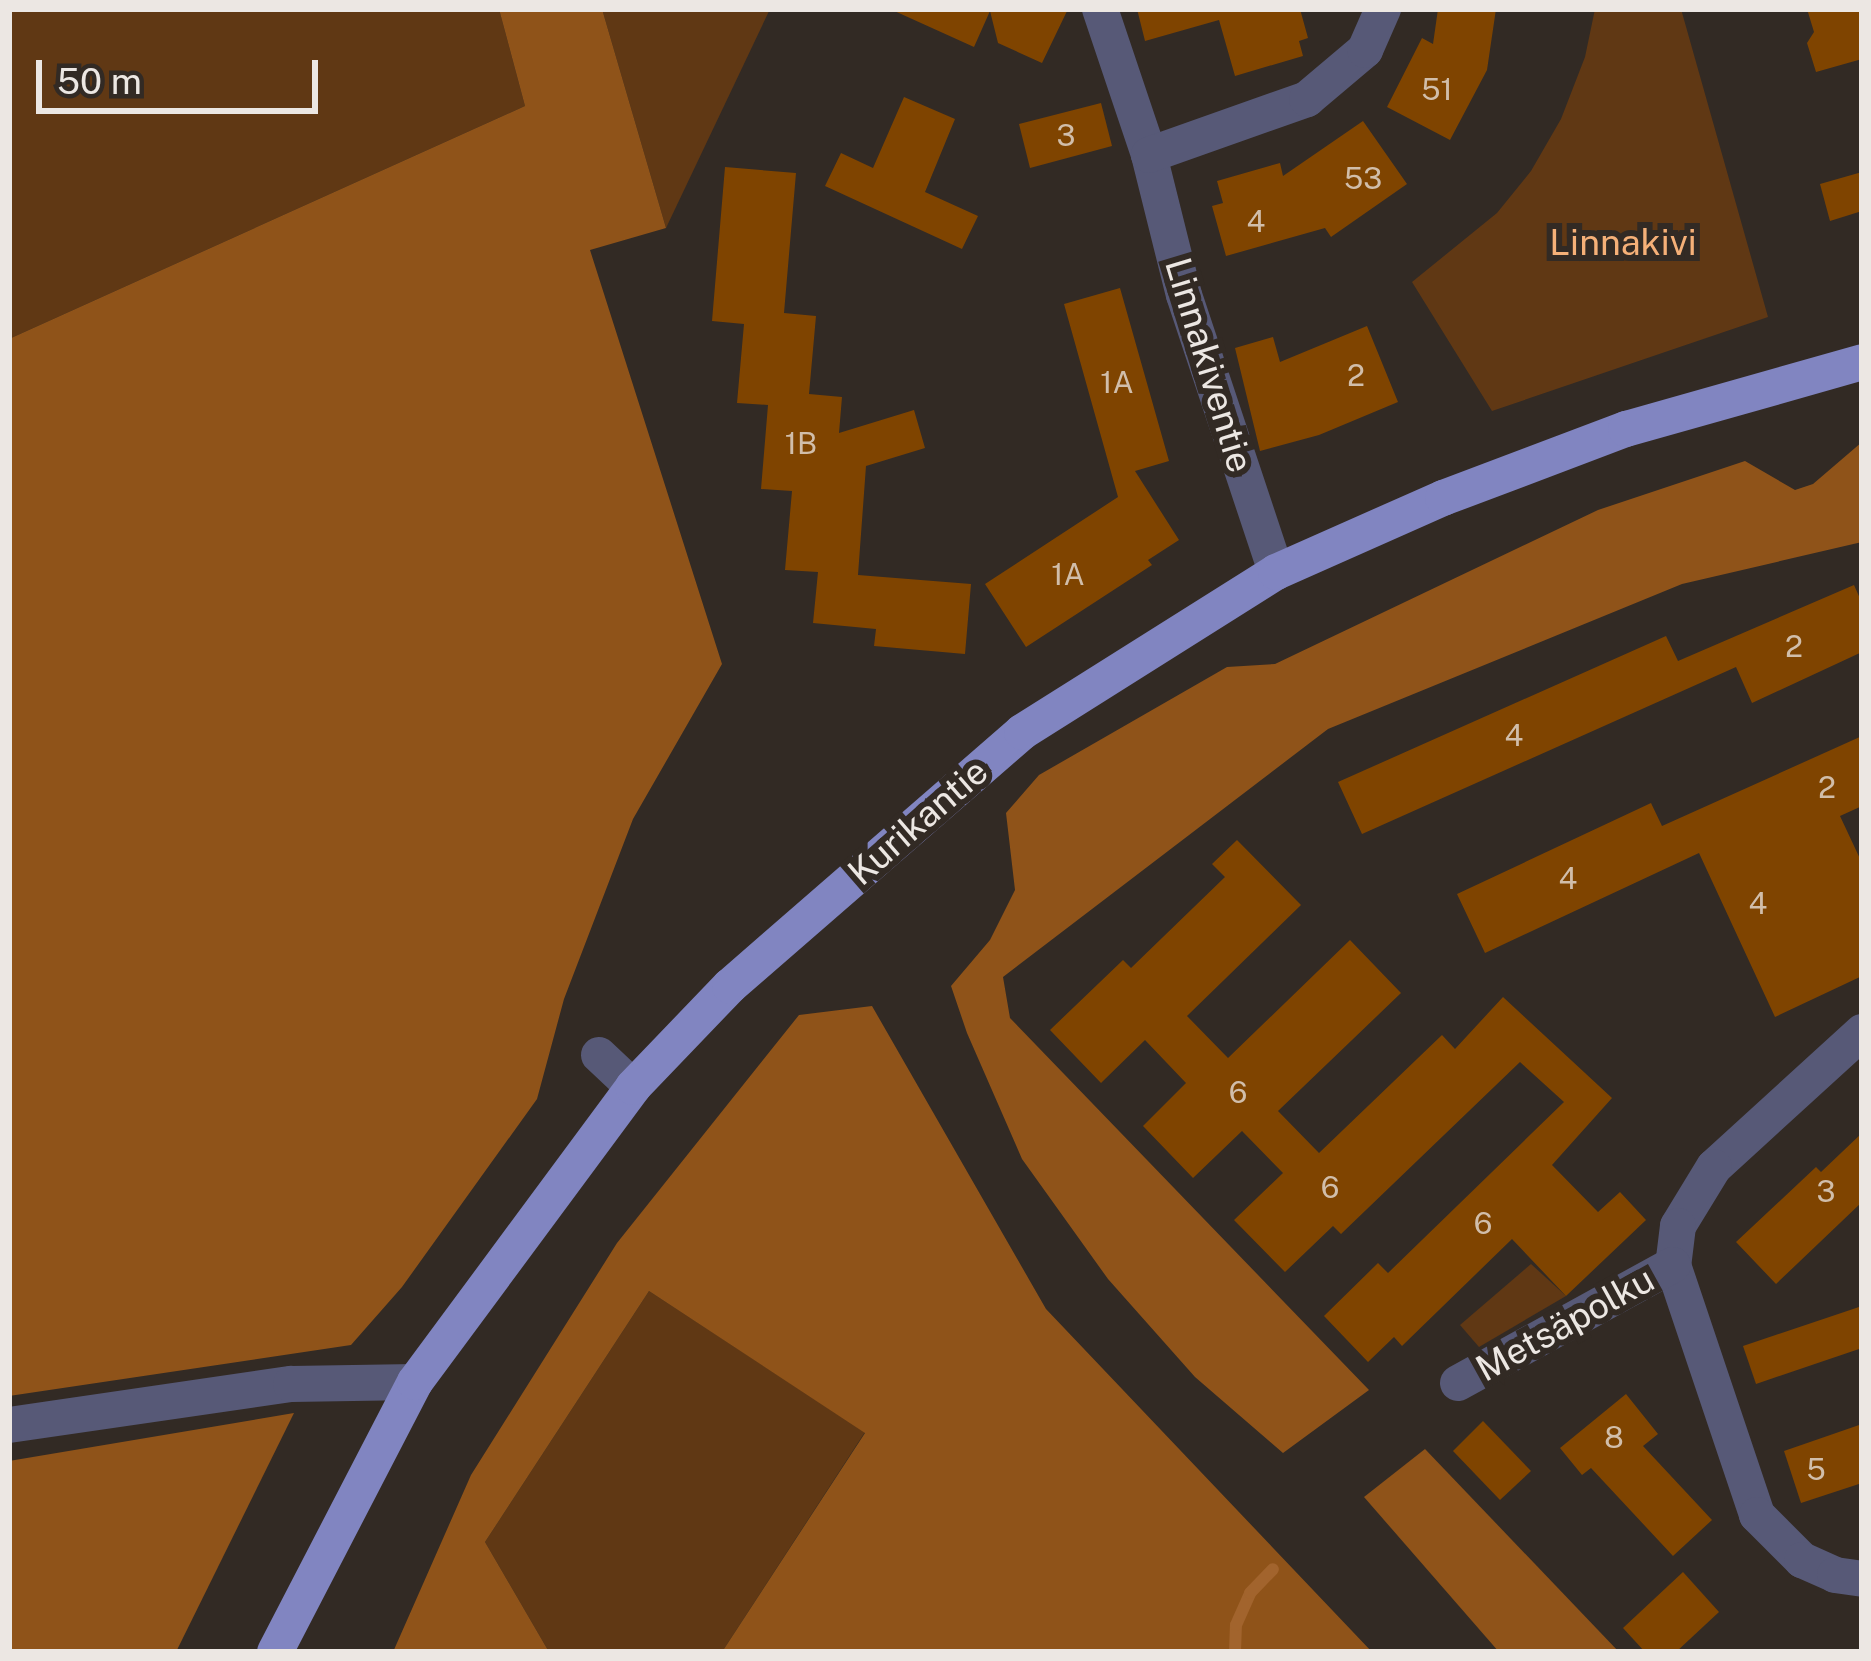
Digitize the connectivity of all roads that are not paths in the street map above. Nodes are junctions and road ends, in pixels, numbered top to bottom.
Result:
1 (1100, 9) edge
2 (1383, 9) edge
3 (1149, 155) junction
4 (1862, 362) edge
5 (1276, 572) junction
6 (1862, 1031) edge
7 (599, 1055) dead end
8 (633, 1087) junction
9 (1673, 1265) junction
10 (415, 1382) junction
11 (1458, 1383) dead end
12 (9, 1425) edge
13 (1862, 1579) edge
14 (275, 1652) edge

1 - 3 street, Linnakiventie
2 - 3 street
3 - 5 street, Linnakiventie
4 - 5 main road, Kurikantie
5 - 8 main road, Kurikantie
6 - 9 street
7 - 8 street
8 - 10 main road, Kurikantie
9 - 11 street, Metsäpolku
9 - 13 street
10 - 12 street
10 - 14 main road, Kurikantie

